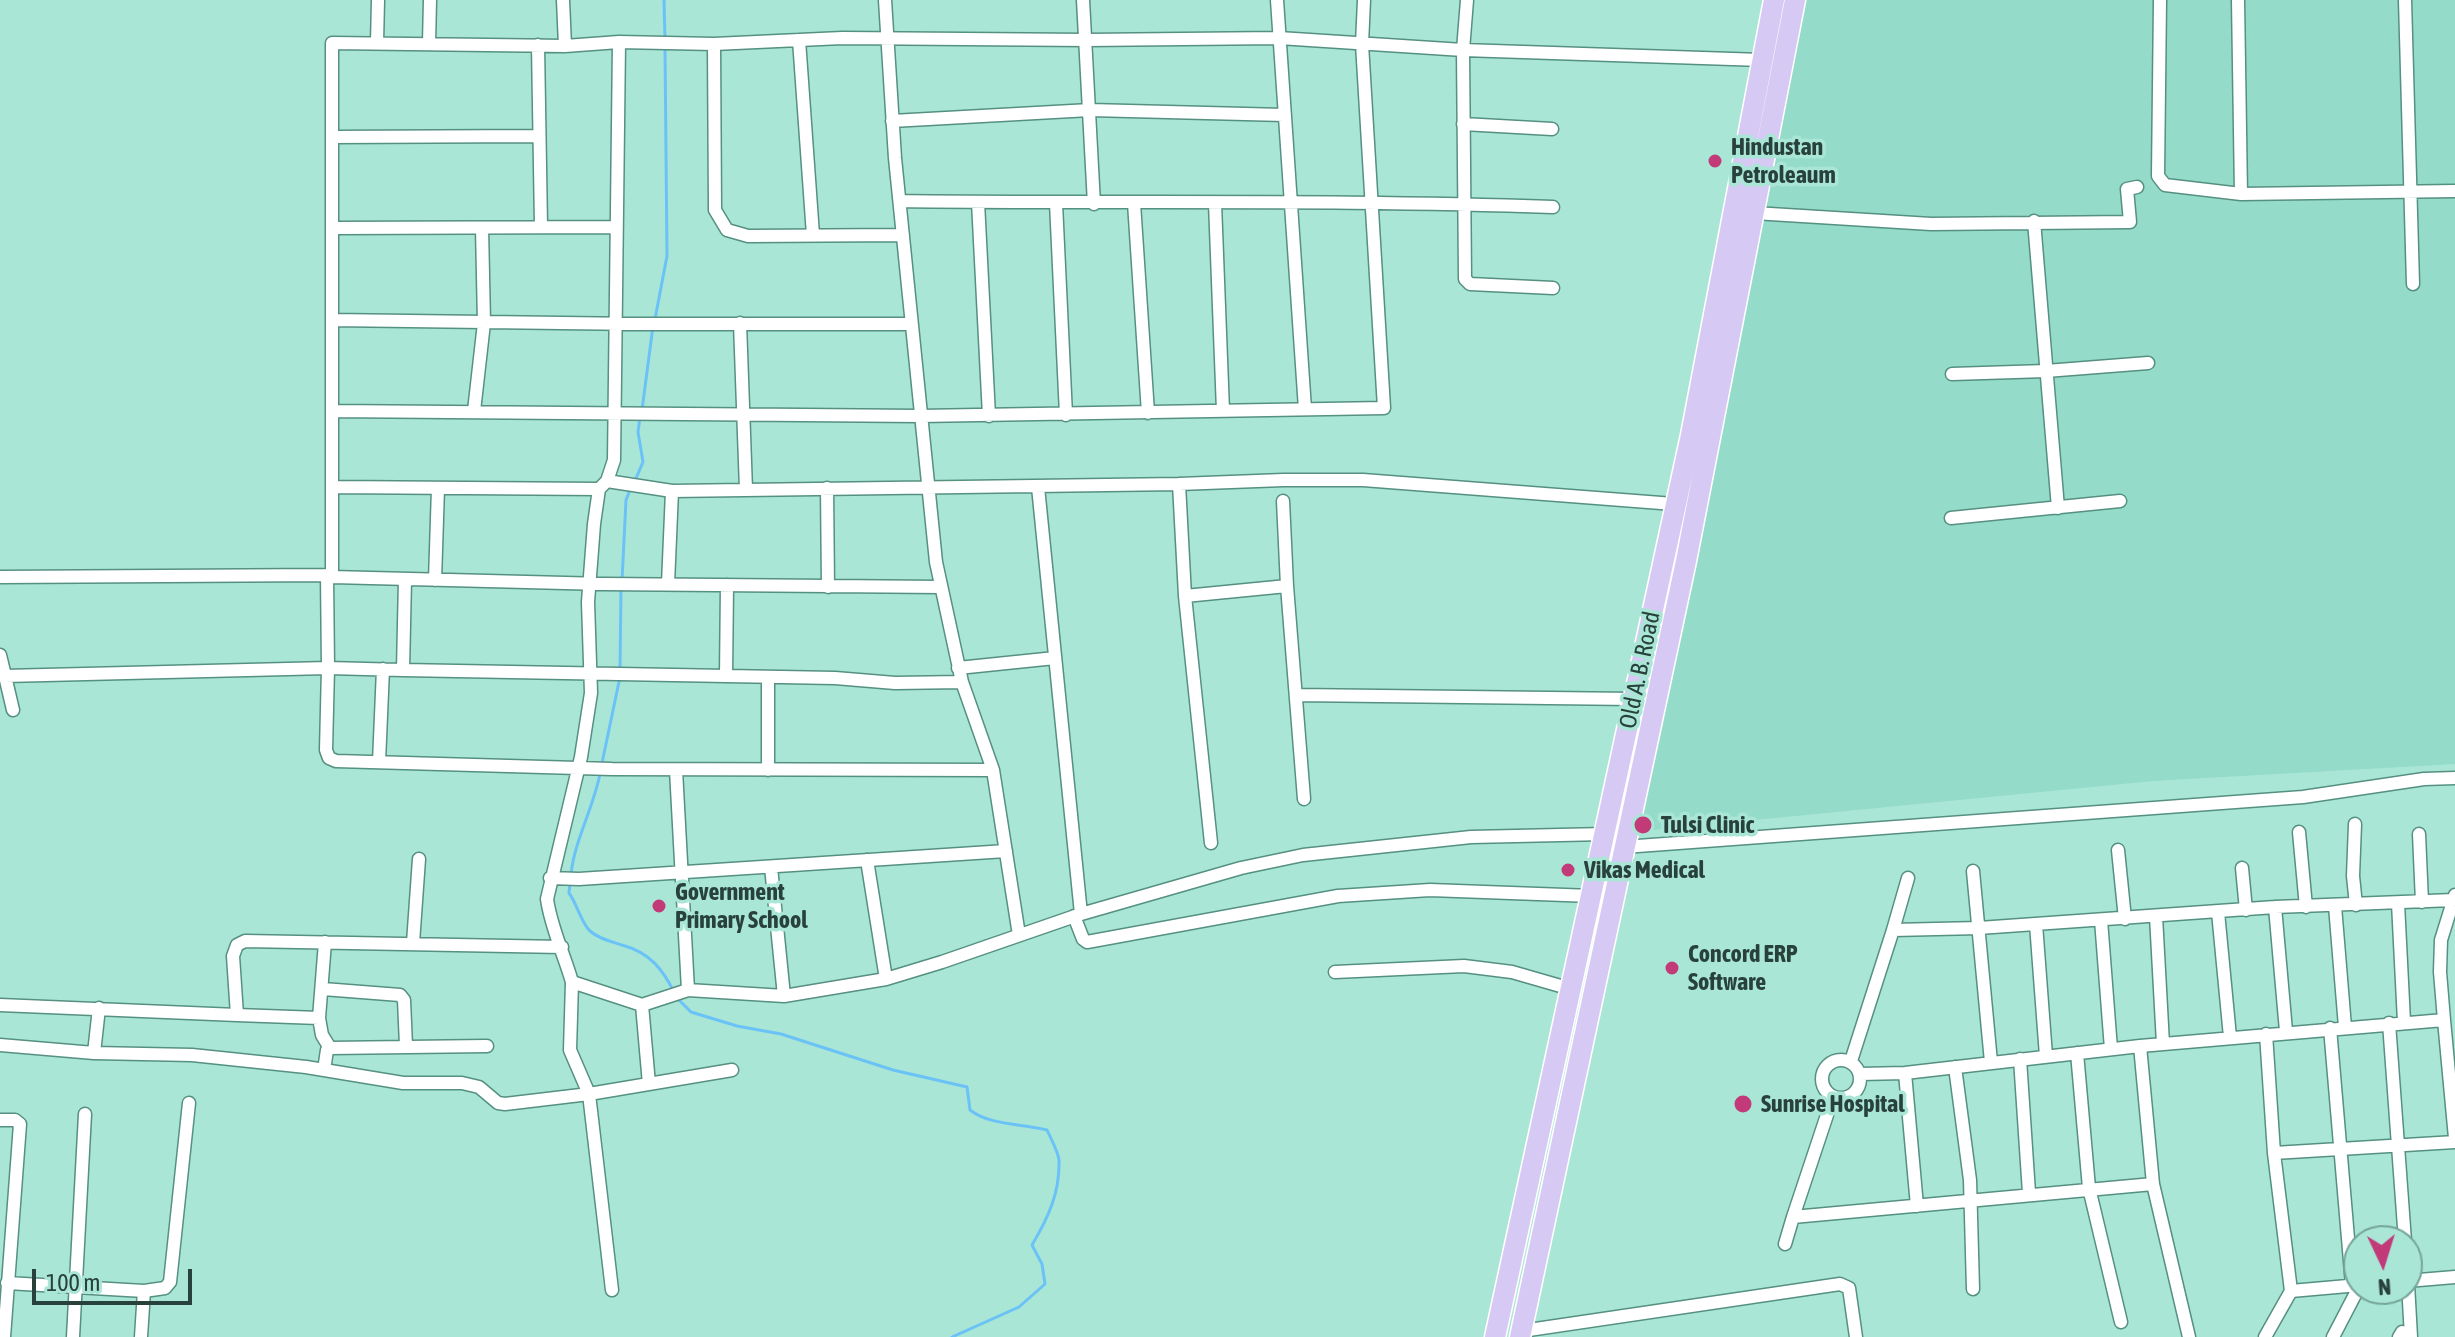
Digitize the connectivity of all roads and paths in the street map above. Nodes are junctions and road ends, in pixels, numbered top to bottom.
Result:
1 (378, 0) edge
2 (430, 0) edge
3 (563, 0) edge
4 (885, 0) edge
5 (1083, 0) edge
6 (1277, 0) edge
7 (1364, 0) edge
8 (1467, 0) edge
9 (1774, 0) edge
10 (1795, 0) edge
11 (2160, 0) edge
12 (2238, 0) edge
13 (2405, 0) edge
14 (1279, 38) junction
15 (799, 40) junction
16 (888, 40) junction
17 (1087, 40) junction
18 (619, 42) junction
19 (377, 43) junction
20 (429, 44) junction
21 (714, 44) junction
22 (1362, 44) junction
23 (538, 45) junction
24 (565, 46) junction
25 (1463, 50) junction
26 (1762, 60) junction
27 (1090, 110) junction
28 (1284, 115) junction
29 (892, 121) junction
30 (1463, 124) junction
31 (1552, 129) dead end
32 (539, 136) junction
33 (333, 137) junction
34 (2137, 187) dead end
35 (2411, 191) junction
36 (2455, 191) edge
37 (2241, 194) junction
38 (900, 201) junction
39 (978, 202) junction
40 (1291, 202) junction
41 (1056, 203) junction
42 (1134, 203) junction
43 (1215, 203) junction
44 (1463, 203) junction
45 (1094, 204) junction
46 (1372, 204) junction
47 (1553, 207) dead end
48 (1754, 213) junction
49 (2034, 221) junction
50 (541, 227) junction
51 (615, 227) junction
52 (333, 228) junction
53 (482, 228) junction
54 (813, 235) junction
55 (903, 235) junction
56 (2413, 284) dead end
57 (1553, 288) dead end
58 (332, 320) junction
59 (484, 323) junction
60 (616, 323) junction
61 (740, 323) junction
62 (911, 324) junction
63 (2148, 363) dead end
64 (2046, 371) junction
65 (1952, 374) dead end
66 (1305, 409) junction
67 (332, 411) junction
68 (474, 411) junction
69 (1223, 411) junction
70 (1148, 413) junction
71 (623, 415) junction
72 (1066, 415) junction
73 (743, 416) junction
74 (920, 416) junction
75 (989, 416) junction
76 (1179, 484) junction
77 (603, 485) junction
78 (332, 487) junction
79 (1038, 487) junction
80 (438, 488) junction
81 (827, 488) junction
82 (930, 489) junction
83 (746, 490) junction
84 (672, 491) junction
85 (1283, 501) dead end
86 (2120, 501) dead end
87 (1674, 504) junction
88 (2058, 508) junction
89 (1951, 518) dead end
90 (0, 577) edge
91 (405, 579) junction
92 (435, 580) junction
93 (589, 584) junction
94 (668, 584) junction
95 (727, 585) junction
96 (1287, 586) junction
97 (828, 587) junction
98 (941, 587) junction
99 (1185, 596) junction
100 (0, 655) edge
101 (1055, 658) junction
102 (328, 668) junction
103 (958, 668) junction
104 (383, 669) junction
105 (403, 670) junction
106 (590, 673) junction
107 (5, 676) junction
108 (726, 676) junction
109 (768, 677) junction
110 (962, 682) junction
111 (1296, 695) junction
112 (1633, 699) junction
113 (13, 710) dead end
114 (379, 762) junction
115 (578, 768) junction
116 (676, 770) junction
117 (768, 770) junction
118 (993, 770) junction
119 (2455, 778) edge
120 (1304, 799) dead end
121 (2355, 824) dead end
122 (2299, 832) dead end
123 (1605, 834) junction
124 (2419, 834) dead end
125 (1211, 843) dead end
126 (1624, 847) junction
127 (2118, 850) dead end
128 (1006, 851) junction
129 (419, 859) dead end
130 (867, 860) junction
131 (771, 867) junction
132 (2242, 868) dead end
133 (1973, 871) dead end
134 (681, 872) junction
135 (557, 878) junction
136 (1908, 878) dead end
137 (1592, 896) junction
138 (2454, 898) edge
139 (2422, 902) junction
140 (2398, 903) junction
141 (2356, 905) junction
142 (2335, 906) junction
143 (2275, 907) junction
144 (2306, 907) junction
145 (2246, 910) junction
146 (2218, 912) junction
147 (1078, 915) junction
148 (2156, 916) junction
149 (2125, 919) junction
150 (2101, 920) junction
151 (2036, 924) junction
152 (1979, 928) junction
153 (1893, 930) junction
154 (1019, 935) junction
155 (325, 942) junction
156 (413, 943) junction
157 (562, 947) junction
158 (1335, 972) dead end
159 (886, 979) junction
160 (572, 982) junction
161 (323, 989) junction
162 (1571, 989) junction
163 (683, 992) junction
164 (784, 996) junction
165 (0, 1005) edge
166 (642, 1005) junction
167 (99, 1008) junction
168 (237, 1015) junction
169 (319, 1018) junction
170 (2444, 1020) junction
171 (2404, 1022) junction
172 (2389, 1023) junction
173 (2345, 1027) junction
174 (2330, 1028) junction
175 (2286, 1031) junction
176 (2266, 1034) junction
177 (2230, 1037) junction
178 (2163, 1044) junction
179 (0, 1045) edge
180 (406, 1046) junction
181 (487, 1046) dead end
182 (2140, 1046) junction
183 (330, 1048) junction
184 (2111, 1049) junction
185 (94, 1053) junction
186 (2077, 1053) junction
187 (2046, 1056) junction
188 (2020, 1059) junction
189 (1851, 1061) junction
190 (1991, 1062) junction
191 (1955, 1067) junction
192 (324, 1070) junction
193 (732, 1070) dead end
194 (1905, 1073) junction
195 (1860, 1074) junction
196 (649, 1084) junction
197 (589, 1094) junction
198 (1833, 1097) junction
199 (189, 1103) dead end
200 (85, 1114) dead end
201 (0, 1120) edge
202 (2455, 1140) edge
203 (2397, 1145) junction
204 (2338, 1149) junction
205 (2274, 1153) junction
206 (2153, 1184) junction
207 (2089, 1188) junction
208 (2029, 1193) junction
209 (1971, 1199) junction
210 (1917, 1206) junction
211 (1793, 1217) junction
212 (2349, 1225) edge
213 (2404, 1225) edge
214 (1785, 1244) dead end
215 (1515, 1255) junction
216 (1537, 1263) junction
217 (2455, 1277) edge
218 (2423, 1279) edge
219 (7, 1283) junction
220 (75, 1286) junction
221 (2343, 1287) edge
222 (1973, 1289) dead end
223 (612, 1290) dead end
224 (144, 1291) junction
225 (2291, 1291) junction
226 (2348, 1305) edge
227 (2409, 1305) edge
228 (2121, 1322) dead end
229 (1521, 1334) edge
230 (4, 1337) edge
231 (73, 1337) edge
232 (141, 1337) edge
233 (1495, 1337) edge
234 (1856, 1337) edge
235 (2189, 1337) edge
236 (2265, 1337) edge
237 (2333, 1337) edge
238 (2399, 1337) edge
239 (2411, 1337) edge

1 - 19 street
2 - 20 street
3 - 24 street
4 - 16 street
5 - 17 street
6 - 14 street
7 - 22 street
8 - 25 street
9 - 26 main road, Old A. B. Road
10 - 48 main road, Old A. B. Road
11 - 37 street
12 - 37 street
13 - 35 street
14 - 17 street
14 - 22 street
14 - 28 street
15 - 16 street
15 - 21 street
15 - 54 street
16 - 17 street
16 - 29 street
17 - 27 street
18 - 21 street
18 - 24 street
18 - 51 street
19 - 20 street
19 - 33 street
20 - 23 street
21 - 54 street
22 - 25 street
22 - 46 street
23 - 24 street
23 - 32 street
25 - 26 street
25 - 30 street
26 - 87 main road, Old A. B. Road
27 - 28 street
27 - 29 street
27 - 45 street
28 - 40 street
29 - 38 street
30 - 31 street
30 - 44 street
32 - 33 street
32 - 50 street
33 - 52 street
34 - 49 street
35 - 36 street
35 - 37 street
35 - 56 street
38 - 39 street
38 - 55 street
39 - 41 street
39 - 75 street
40 - 43 street
40 - 46 street
40 - 66 street
41 - 45 street
41 - 72 street
42 - 43 street
42 - 45 street
42 - 70 street
43 - 69 street
44 - 46 street
44 - 47 street
44 - 57 street
46 - 66 street
48 - 49 street
48 - 126 main road, Old A. B. Road
49 - 64 street
50 - 51 street
50 - 53 street
51 - 60 street
52 - 53 street
52 - 58 street
53 - 59 street
54 - 55 street
55 - 62 street
58 - 59 street
58 - 67 street
59 - 60 street
59 - 68 street
60 - 61 street
60 - 71 street
61 - 62 street
61 - 73 street
62 - 74 street
63 - 64 street
64 - 65 street
64 - 88 street
66 - 69 street
67 - 68 street
67 - 78 street
68 - 71 street
69 - 70 street
70 - 72 street
71 - 73 street
71 - 77 street
72 - 75 street
73 - 74 street
73 - 83 street
74 - 75 street
74 - 82 street
76 - 79 street
76 - 87 street
76 - 99 street
77 - 80 street
77 - 84 street
77 - 93 street
78 - 80 street
78 - 91 street
79 - 82 street
79 - 101 street
80 - 92 street
81 - 82 street
81 - 83 street
81 - 97 street
82 - 98 street
83 - 84 street
84 - 94 street
85 - 96 street
86 - 88 street
87 - 112 main road, Old A. B. Road
88 - 89 street
90 - 102 street
91 - 92 street
91 - 105 street
92 - 93 street
93 - 94 street
93 - 106 street
94 - 95 street
95 - 97 street
95 - 108 street
96 - 99 street
96 - 111 street
97 - 98 street
98 - 103 street
99 - 125 street
100 - 107 street
101 - 103 street
101 - 147 street
102 - 104 street
102 - 107 street
102 - 114 street
103 - 110 street
104 - 105 street
104 - 114 street
105 - 106 street
106 - 108 street
106 - 115 street
107 - 113 street
108 - 109 street
109 - 110 street
109 - 117 street
110 - 118 street
111 - 112 street
111 - 120 street
112 - 123 main road, Old A. B. Road
114 - 115 street
115 - 116 street
115 - 135 street
116 - 117 street
116 - 134 street
117 - 118 street
118 - 128 street
119 - 126 street
121 - 141 street
122 - 144 street
123 - 137 main road, Old A. B. Road
123 - 147 street
124 - 139 street
126 - 216 main road, Old A. B. Road
127 - 149 street
128 - 130 street
128 - 154 street
129 - 156 street
130 - 131 street
130 - 159 street
131 - 134 street
131 - 164 street
132 - 145 street
133 - 152 street
134 - 135 street
134 - 163 street
135 - 157 street
136 - 153 street
137 - 147 street
137 - 162 main road, Old A. B. Road
138 - 139 street
138 - 170 street
139 - 140 street
140 - 141 street
140 - 171 street
141 - 142 street
142 - 144 street
142 - 173 street
143 - 144 street
143 - 145 street
143 - 175 street
145 - 146 street
146 - 148 street
146 - 177 street
147 - 154 street
148 - 149 street
148 - 178 street
149 - 150 street
150 - 151 street
150 - 184 street
151 - 152 street
151 - 187 street
152 - 153 street
152 - 190 street
153 - 189 street
154 - 159 street
155 - 156 street
155 - 161 street
155 - 168 street
156 - 157 street
157 - 160 street
158 - 162 street
159 - 164 street
160 - 166 street
160 - 197 street
161 - 169 street
161 - 180 street
162 - 215 main road, Old A. B. Road
163 - 164 street
163 - 166 street
165 - 167 street
166 - 196 street
167 - 168 street
167 - 185 street
168 - 169 street
169 - 183 street
170 - 171 street
170 - 202 street
171 - 172 street
172 - 173 street
172 - 203 street
173 - 174 street
174 - 175 street
174 - 204 street
175 - 176 street
176 - 177 street
176 - 205 street
177 - 178 street
178 - 182 street
179 - 185 street
180 - 181 street
180 - 183 street
182 - 184 street
182 - 206 street
183 - 192 street
184 - 186 street
185 - 192 street
186 - 187 street
186 - 207 street
187 - 188 street
188 - 190 street
188 - 208 street
189 - 195 street
189 - 198 street
190 - 191 street
191 - 194 street
191 - 209 street
192 - 197 street
193 - 196 street
194 - 195 street
194 - 210 street
195 - 198 street
196 - 197 street
197 - 223 street
198 - 211 street
199 - 224 street
200 - 220 street
201 - 219 street
202 - 203 street
203 - 204 street
203 - 213 street
204 - 205 street
204 - 212 street
205 - 225 street
206 - 207 street
206 - 235 street
207 - 208 street
207 - 228 street
208 - 209 street
209 - 210 street
209 - 222 street
210 - 211 street
211 - 214 street
215 - 216 main road
215 - 233 main road, Old A. B. Road
216 - 229 main road, Old A. B. Road
217 - 218 street
219 - 220 street
219 - 230 street
220 - 224 street
220 - 231 street
221 - 225 street
224 - 232 street
225 - 236 street
226 - 237 street
227 - 239 street
229 - 234 street
238 - 239 street

